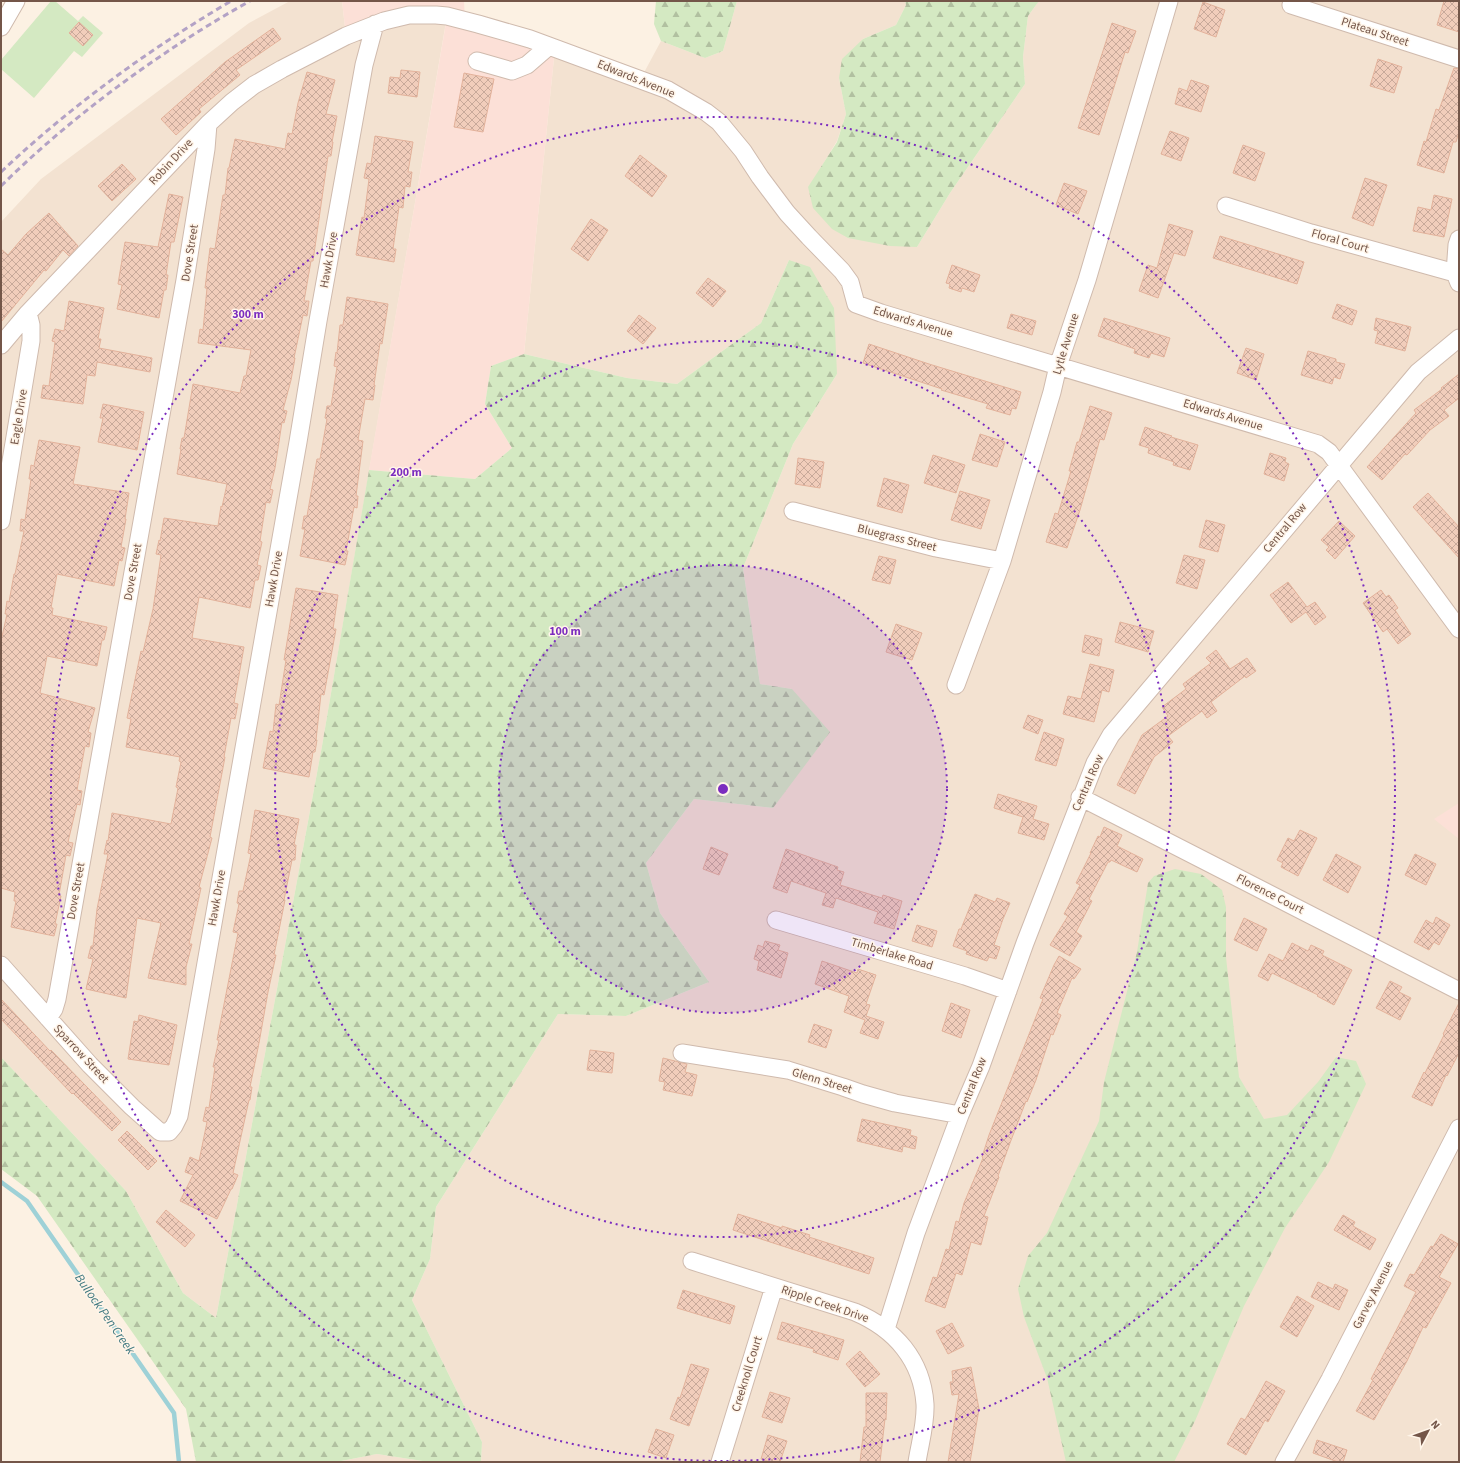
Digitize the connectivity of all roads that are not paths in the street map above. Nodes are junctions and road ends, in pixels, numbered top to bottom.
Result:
1 (16, 1) edge
2 (1170, 1) edge
3 (1291, 5) dead end
4 (375, 24) junction
5 (1, 27) edge
6 (549, 46) junction
7 (1459, 59) edge
8 (477, 61) dead end
9 (208, 124) junction
10 (1226, 206) dead end
11 (1459, 239) edge
12 (1457, 278) edge
13 (28, 313) junction
14 (1459, 338) edge
15 (1, 345) edge
16 (1058, 366) junction
17 (1338, 465) junction
18 (793, 511) dead end
19 (1, 521) edge
20 (1002, 561) junction
21 (1459, 629) edge
22 (956, 685) dead end
23 (1080, 797) junction
24 (776, 920) dead end
25 (1, 965) edge
26 (1008, 991) junction
27 (1459, 991) edge
28 (48, 1018) junction
29 (682, 1053) dead end
30 (960, 1115) junction
31 (1459, 1128) edge
32 (169, 1132) joint
33 (692, 1262) dead end
34 (774, 1287) junction
35 (886, 1329) junction
36 (720, 1462) edge
37 (917, 1462) edge
38 (1284, 1462) edge

1 - 5 street
2 - 16 street, Lytle Avenue
3 - 7 street, Plateau Street
4 - 6 street, Edwards Avenue
4 - 9 street, Robin Drive
4 - 32 street, Hawk Drive
6 - 8 street
6 - 16 street, Edwards Avenue
9 - 13 street, Robin Drive
9 - 28 street, Dove Street
10 - 12 street, Floral Court
11 - 12 street
13 - 15 street, Robin Drive
13 - 19 street, Eagle Drive
14 - 17 street, Central Row
16 - 17 street, Edwards Avenue
16 - 20 street, Lytle Avenue
17 - 21 street, Edwards Avenue
17 - 23 street, Central Row
18 - 20 street, Bluegrass Street
20 - 22 street, Lytle Avenue
23 - 26 street, Central Row
23 - 27 street, Florence Court
24 - 26 street, Timberlake Road
25 - 28 street, Sparrow Street
26 - 30 street, Central Row
28 - 32 street, Sparrow Street
29 - 30 street, Glenn Street
30 - 35 street, Central Row
31 - 38 street, Garvey Avenue
33 - 34 street, Ripple Creek Drive
34 - 35 street, Ripple Creek Drive
34 - 36 street, Creeknoll Court
35 - 37 street, Ripple Creek Drive

